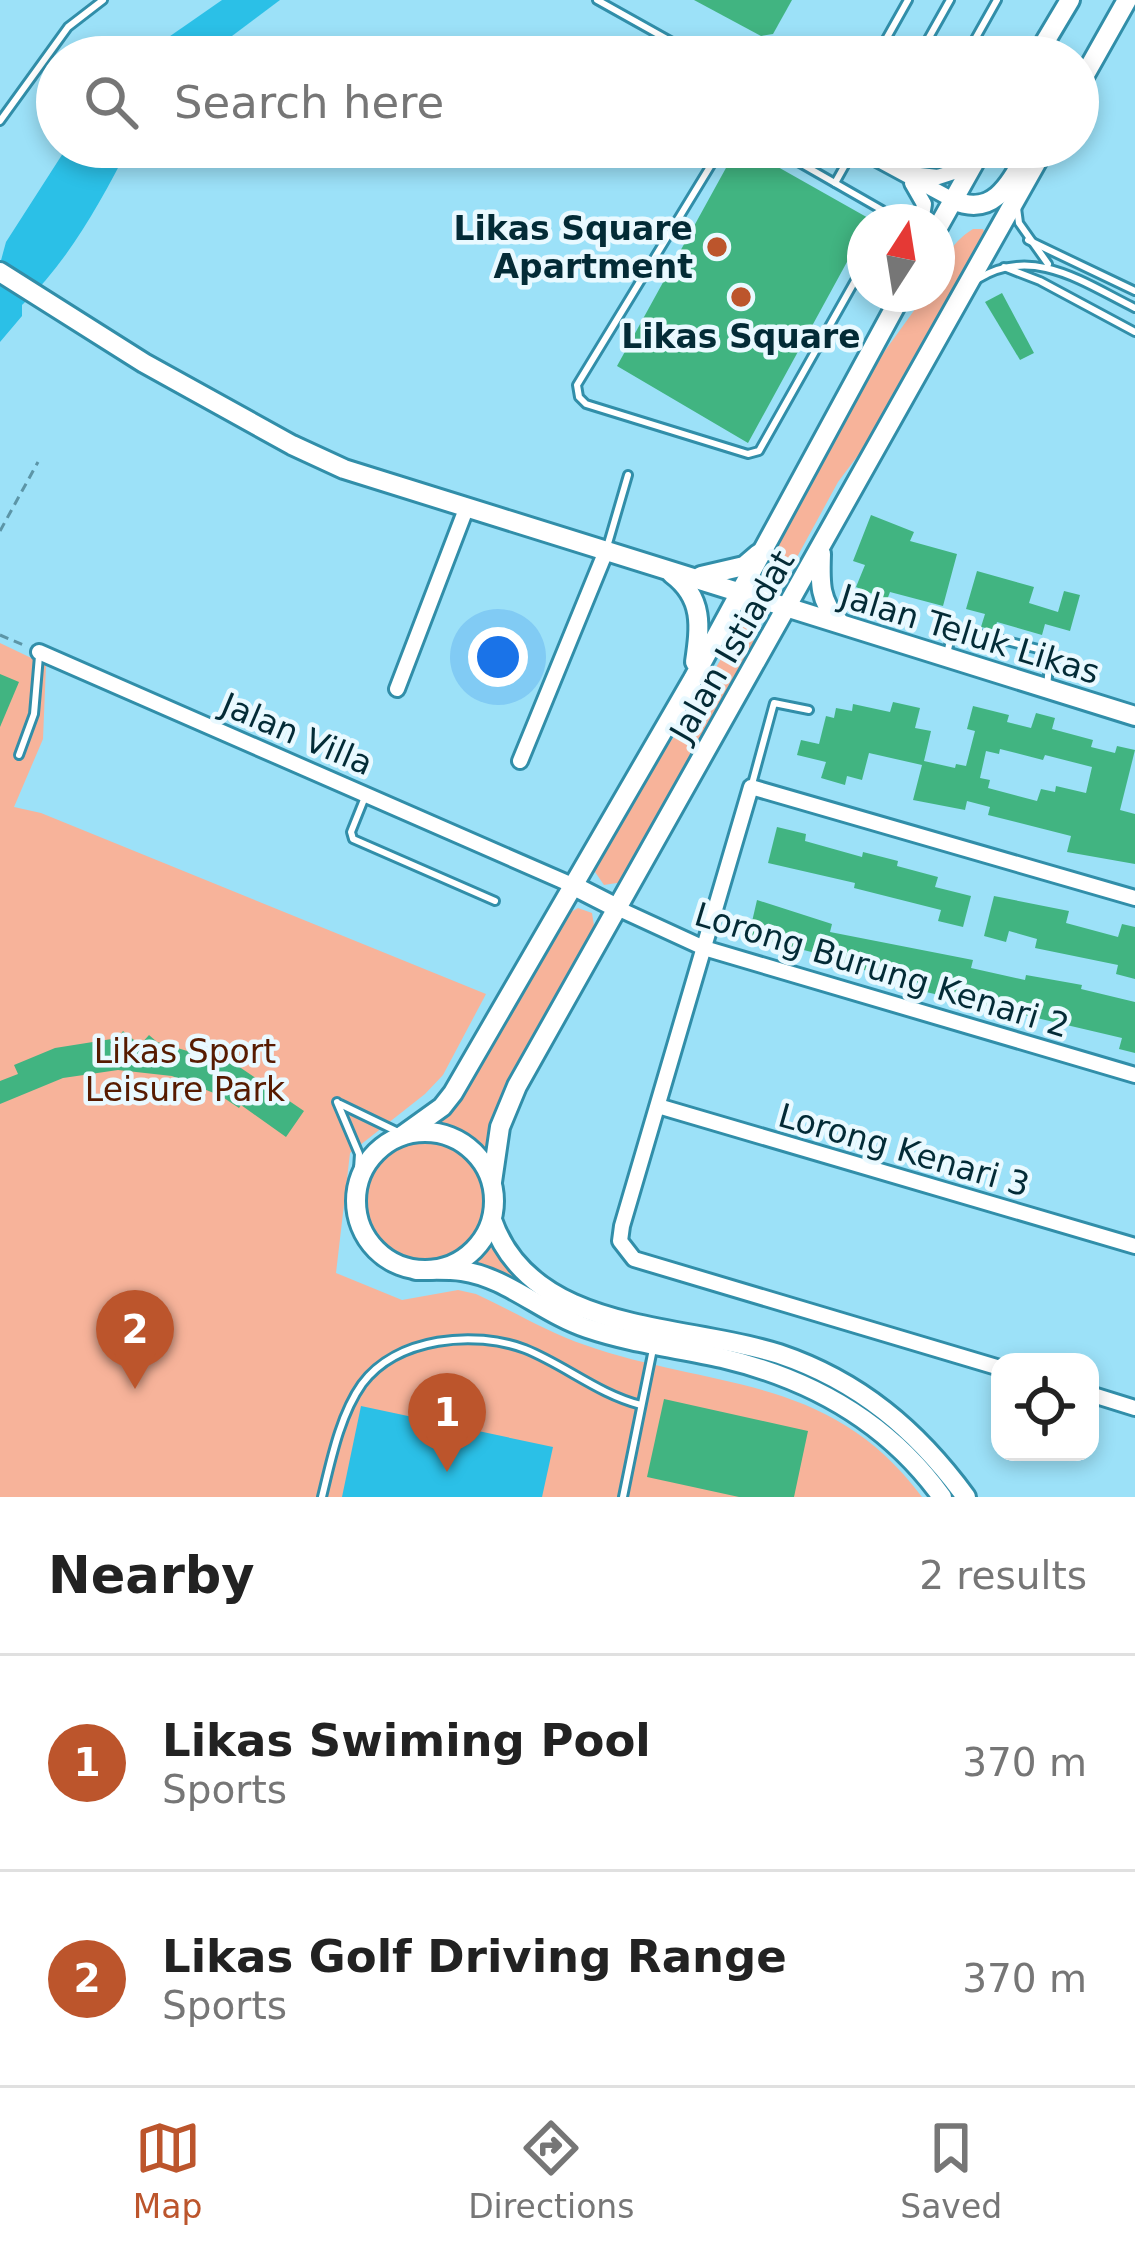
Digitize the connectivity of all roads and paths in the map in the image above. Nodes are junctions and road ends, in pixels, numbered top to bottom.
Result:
1 (103, 0) edge
2 (597, 0) edge
3 (908, 0) edge
4 (950, 0) edge
5 (997, 0) edge
6 (1070, 0) edge
7 (1127, 0) edge
8 (61, 36) edge
9 (661, 36) edge
10 (888, 36) edge
11 (930, 36) edge
12 (977, 36) edge
13 (1049, 36) edge
14 (1099, 49) edge
15 (36, 71) edge
16 (0, 121) edge
17 (709, 168) edge
18 (809, 168) edge
19 (843, 168) edge
20 (892, 168) edge
21 (966, 168) edge
22 (971, 168) edge
23 (1018, 168) edge
24 (1033, 168) edge
25 (904, 175) junction
26 (835, 183) junction
27 (1016, 199) junction
28 (952, 200) junction
29 (872, 204) edge
30 (924, 204) edge
31 (950, 204) edge
32 (1028, 240) junction
33 (1004, 267) junction
34 (1050, 267) junction
35 (0, 272) edge
36 (968, 285) junction
37 (1135, 291) edge
38 (847, 295) edge
39 (1135, 308) edge
40 (892, 312) edge
41 (1135, 332) edge
42 (38, 462) dead end
43 (628, 475) dead end
44 (466, 509) junction
45 (0, 530) edge
46 (821, 549) junction
47 (606, 551) junction
48 (762, 551) junction
49 (664, 569) junction
50 (690, 577) junction
51 (739, 592) junction
52 (788, 608) junction
53 (842, 626) junction
54 (0, 635) edge
55 (39, 652) junction
56 (946, 658) junction
57 (693, 679) junction
58 (397, 689) dead end
59 (1047, 689) junction
60 (809, 710) dead end
61 (1135, 716) edge
62 (19, 755) dead end
63 (520, 761) dead end
64 (751, 787) junction
65 (367, 794) junction
66 (572, 885) junction
67 (1135, 898) edge
68 (495, 901) dead end
69 (617, 908) junction
70 (704, 948) junction
71 (1135, 1075) edge
72 (658, 1106) junction
73 (403, 1135) junction
74 (492, 1181) junction
75 (357, 1184) junction
76 (492, 1220) junction
77 (1135, 1246) edge
78 (416, 1270) junction
79 (654, 1346) junction
80 (991, 1365) edge
81 (1099, 1397) edge
82 (641, 1405) junction
83 (1135, 1408) edge
84 (322, 1497) edge
85 (623, 1497) edge
86 (942, 1497) edge
87 (966, 1497) edge

1 - 8 lane
2 - 9 lane
3 - 10 lane
4 - 11 lane
5 - 12 lane
6 - 13 main road
7 - 14 main road
15 - 16 lane
17 - 38 lane
18 - 26 lane
19 - 26 lane
20 - 25 street
21 - 25 street
22 - 28 main road
23 - 28 main road
24 - 27 main road, Jalan Istiadat
25 - 28 street
25 - 30 street
26 - 29 lane
27 - 32 lane
27 - 36 main road, Jalan Istiadat
28 - 31 main road
32 - 34 lane
32 - 37 lane
33 - 34 lane
33 - 36 lane
33 - 41 lane
34 - 39 lane
35 - 44 main road, Jalan Teluk Likas
36 - 46 main road, Jalan Istiadat
40 - 48 main road, Jalan Istiadat
42 - 45 path
43 - 47 lane
44 - 47 main road, Jalan Teluk Likas
44 - 58 street
46 - 52 main road, Jalan Istiadat
46 - 53 main road
47 - 49 main road, Jalan Teluk Likas
47 - 63 street
48 - 50 main road
48 - 51 main road, Jalan Istiadat
49 - 50 main road, Jalan Teluk Likas
49 - 57 main road
50 - 51 main road, Jalan Teluk Likas
51 - 52 main road, Jalan Teluk Likas
51 - 57 main road, Jalan Istiadat
52 - 53 main road, Jalan Teluk Likas
52 - 69 main road, Jalan Istiadat
53 - 56 main road, Jalan Teluk Likas
54 - 55 path
55 - 62 lane
55 - 65 street, Jalan Villa
56 - 59 main road, Jalan Teluk Likas
56 - 59 lane
57 - 66 main road, Jalan Istiadat
59 - 61 main road, Jalan Teluk Likas
60 - 64 lane
64 - 67 street
64 - 70 street
65 - 66 street, Jalan Villa
65 - 68 lane
66 - 69 main road
66 - 73 main road, Jalan Istiadat
69 - 70 street, Lorong Burung Kenari 2
69 - 74 main road, Jalan Istiadat
70 - 71 street, Lorong Burung Kenari 2
70 - 72 street
72 - 77 street, Lorong Kenari 3
72 - 80 street
73 - 74 main road
73 - 75 main road
73 - 75 lane
74 - 76 main road
75 - 78 main road
76 - 78 main road
76 - 87 main road
78 - 79 main road
79 - 82 lane
79 - 86 main road
81 - 83 street
82 - 84 lane
82 - 85 lane

